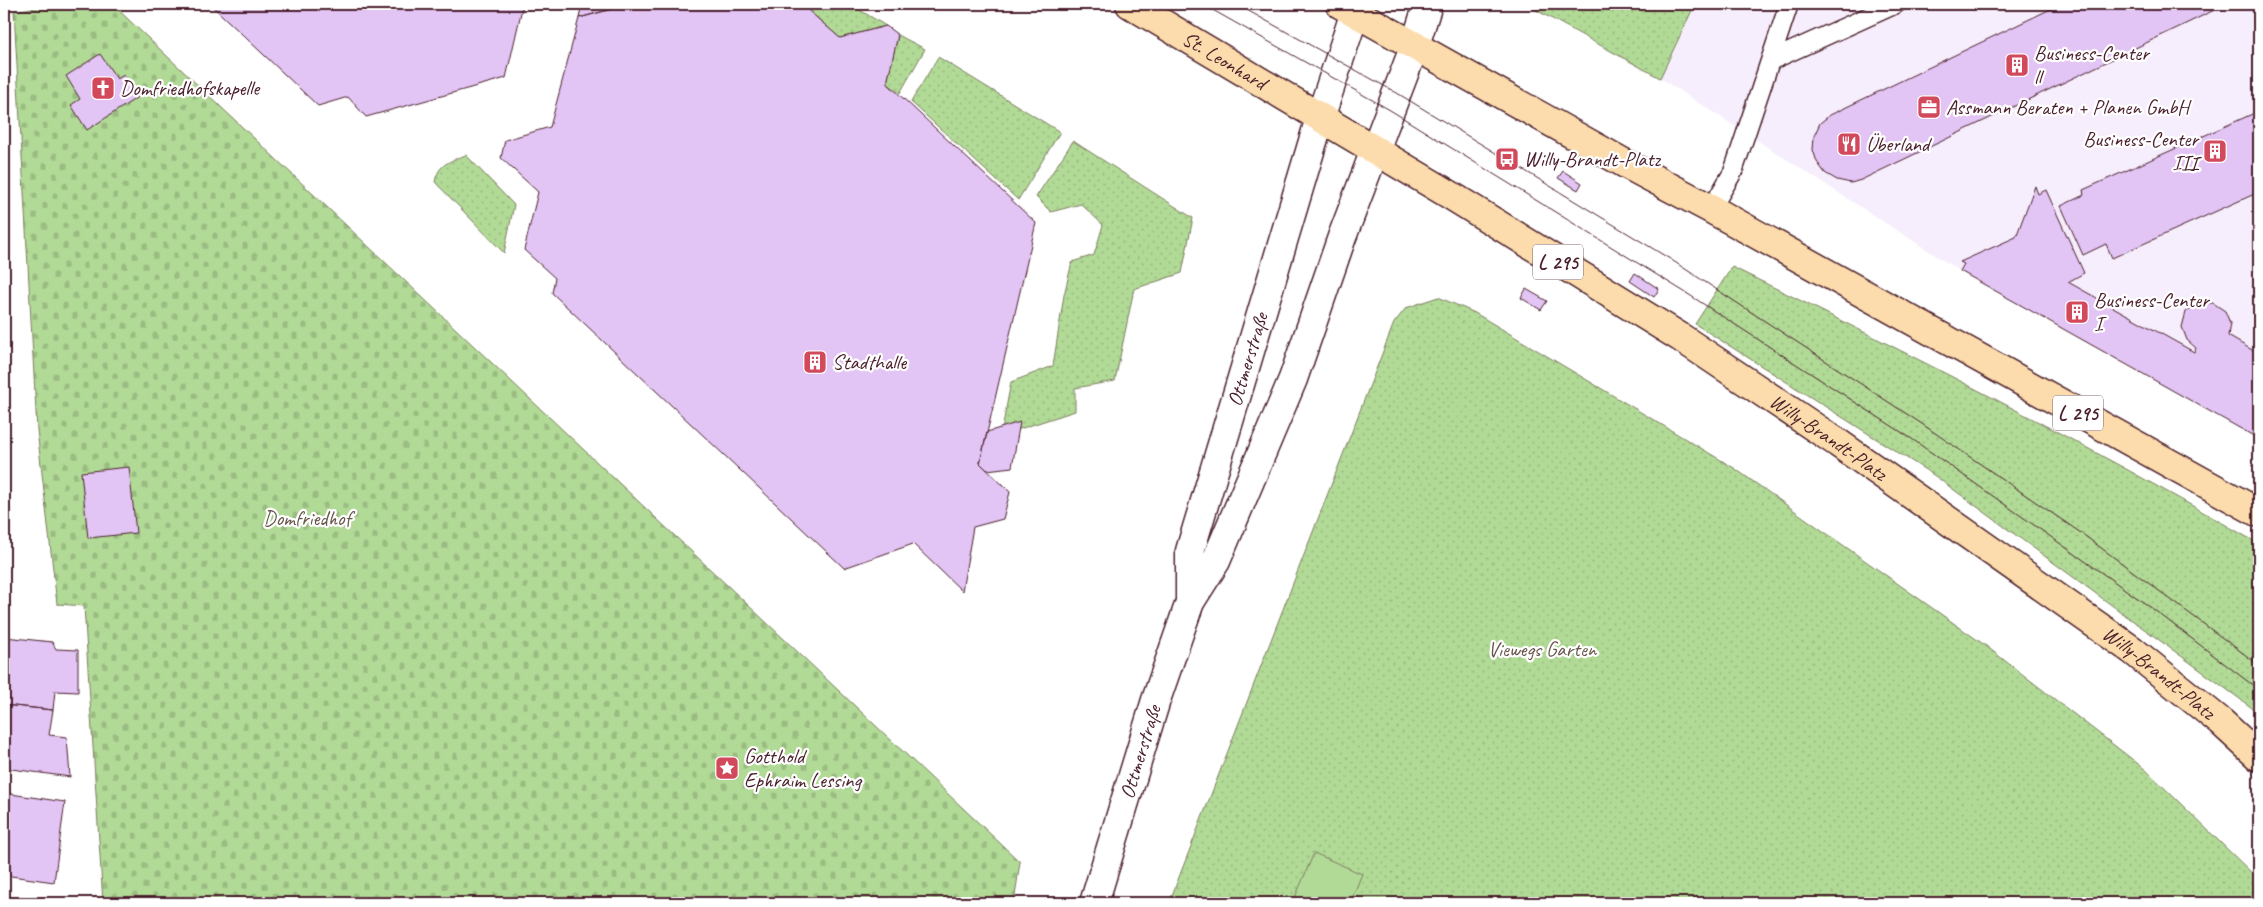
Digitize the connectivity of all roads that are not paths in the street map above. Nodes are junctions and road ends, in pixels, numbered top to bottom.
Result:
1 (1130, 4) edge
2 (1428, 4) edge
3 (1790, 4) edge
4 (1896, 4) edge
5 (1351, 6) edge
6 (1415, 45) junction
7 (1772, 60) junction
8 (1320, 118) junction
9 (1374, 151) junction
10 (1711, 209) junction
11 (2259, 513) edge
12 (1190, 602) junction
13 (2259, 757) edge
14 (1094, 903) edge

1 - 8 main road, St. Leonhard / L 295
2 - 6 street, Ottmerstraße
3 - 7 lane
4 - 7 lane
5 - 6 main road, L 295
5 - 8 street, Ottmerstraße
6 - 9 street, Ottmerstraße
6 - 10 main road, L 295
7 - 10 lane
8 - 9 main road, L 295
8 - 12 street, Ottmerstraße
9 - 12 street, Ottmerstraße
9 - 13 main road, Willy-Brandt-Platz / L 295
10 - 11 main road, L 295
12 - 14 street, Ottmerstraße

